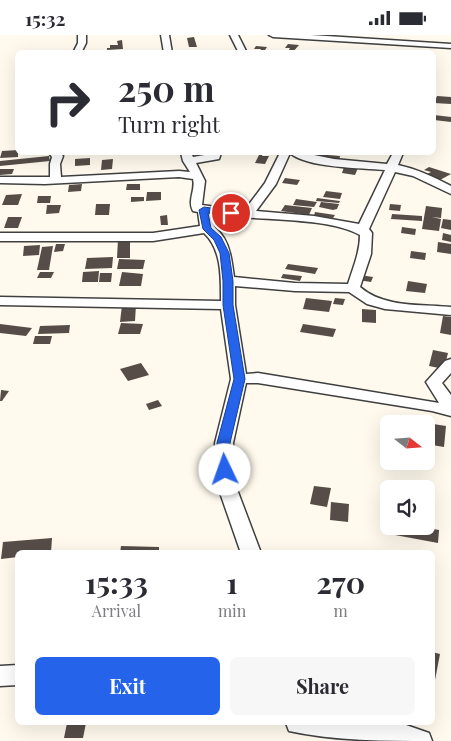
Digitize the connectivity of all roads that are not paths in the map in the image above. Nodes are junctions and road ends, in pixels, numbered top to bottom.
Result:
1 (82, 35) edge
2 (166, 35) edge
3 (234, 35) edge
4 (273, 35) edge
5 (451, 46) edge
6 (78, 50) edge
7 (168, 50) edge
8 (242, 50) edge
9 (57, 155) edge
10 (216, 155) edge
11 (284, 155) edge
12 (301, 155) edge
13 (397, 155) edge
14 (191, 164) edge
15 (392, 168) junction
16 (179, 174) joint
17 (0, 180) edge
18 (56, 180) junction
19 (451, 191) edge
20 (204, 210) junction
21 (248, 214) junction
22 (207, 229) junction
23 (363, 229) junction
24 (0, 237) edge
25 (228, 281) junction
26 (353, 288) junction
27 (0, 301) edge
28 (228, 305) junction
29 (451, 311) edge
30 (451, 363) edge
31 (239, 379) junction
32 (451, 409) edge
33 (250, 550) edge
34 (15, 675) edge
35 (0, 676) edge
36 (312, 728) edge
37 (420, 741) edge

1 - 6 street
2 - 7 street
3 - 8 street
4 - 5 street
9 - 18 street
10 - 14 street
11 - 21 street
12 - 15 street
13 - 15 street
14 - 16 street
14 - 20 street
15 - 19 street
15 - 23 street
16 - 18 street
17 - 18 street
20 - 21 street
20 - 22 street
21 - 23 street
22 - 24 street
22 - 25 street
23 - 26 street
25 - 26 street
25 - 28 street
26 - 29 street
27 - 28 street
28 - 31 street
30 - 32 street
31 - 32 street
31 - 33 street
34 - 35 street
36 - 37 street

